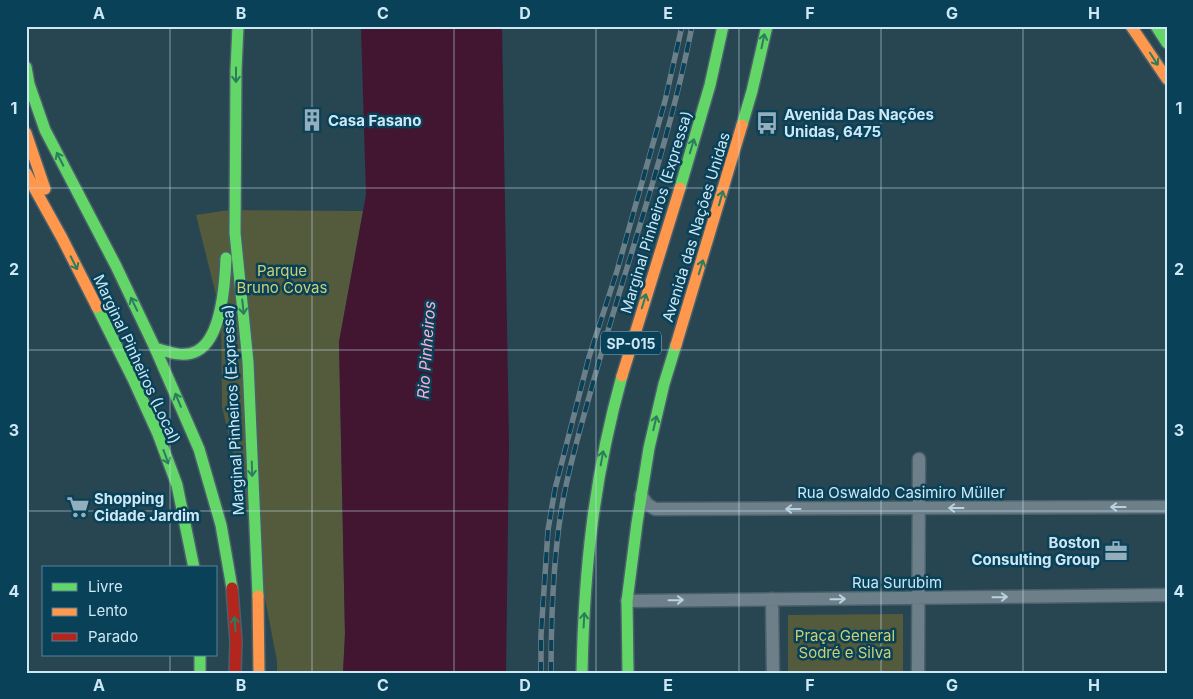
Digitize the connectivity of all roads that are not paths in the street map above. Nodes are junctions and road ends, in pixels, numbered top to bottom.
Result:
1 (238, 26) edge
2 (723, 26) edge
3 (767, 26) edge
4 (1131, 26) edge
5 (1156, 26) edge
6 (1167, 43) edge
7 (26, 67) edge
8 (1167, 79) edge
9 (26, 133) edge
10 (26, 173) edge
11 (235, 189) junction
12 (59, 234) junction
13 (155, 348) junction
14 (919, 459) dead end
15 (641, 495) junction
16 (1167, 507) edge
17 (918, 508) junction
18 (194, 566) edge
19 (1167, 595) edge
20 (919, 598) junction
21 (772, 599) junction
22 (621, 602) junction
23 (200, 656) edge
24 (200, 673) edge
25 (235, 673) edge
26 (259, 673) edge
27 (582, 673) edge
28 (628, 673) edge
29 (773, 673) edge
30 (918, 673) edge

1 -> 11 main road, Marginal Pinheiros (Expressa)
27 -> 2 main road, Marginal Pinheiros (Expressa) / SP-015
15 -> 3 main road, Avenida das Nações Unidas
4 -> 8 main road
5 - 6 main road
13 -> 7 main road
9 - 12 main road
10 - 12 main road, Marginal Pinheiros (Local)
11 - 13 main road
11 -> 26 main road, Marginal Pinheiros (Expressa)
12 -> 18 main road, Marginal Pinheiros (Local)
25 -> 13 main road
14 - 17 street
17 -> 15 street, Rua Oswaldo Casimiro Müller
15 - 22 main road, Avenida das Nações Unidas
16 -> 17 street, Rua Oswaldo Casimiro Müller
17 - 20 street
20 -> 19 street, Rua Surubim
21 -> 20 street, Rua Surubim
20 - 30 street
22 -> 21 street, Rua Surubim
21 - 29 street
22 - 28 main road, Avenida das Nações Unidas
23 - 24 main road

